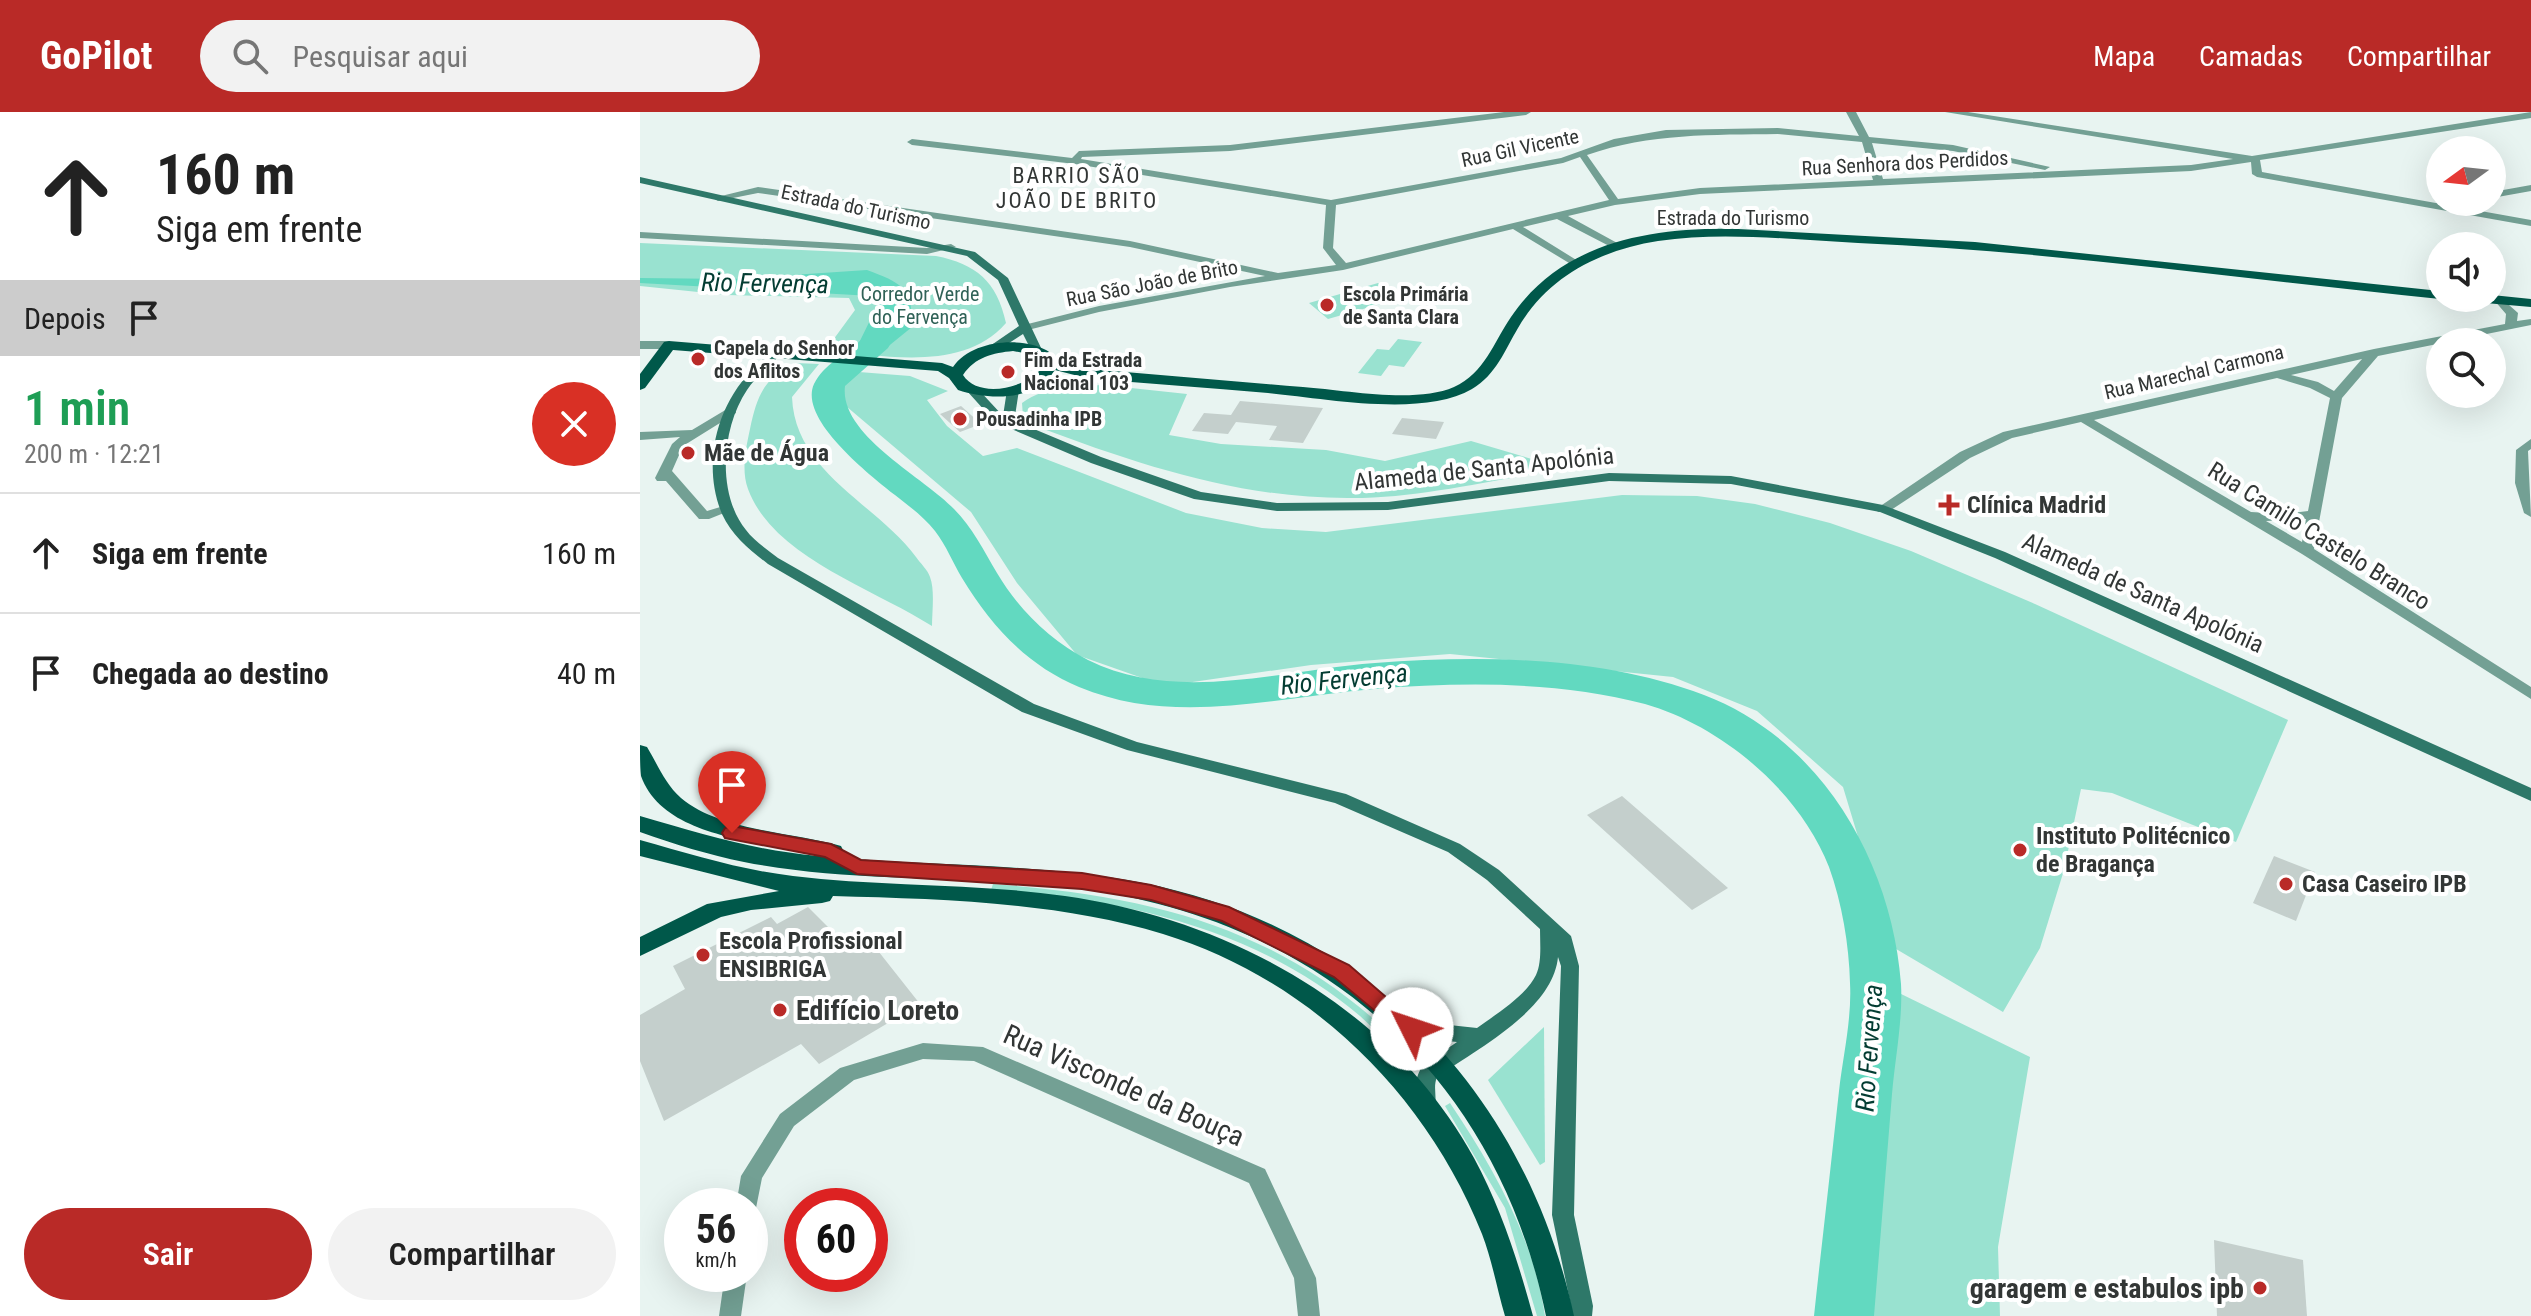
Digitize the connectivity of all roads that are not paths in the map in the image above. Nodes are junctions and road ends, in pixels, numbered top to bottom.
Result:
1 (1501, 112) edge
2 (1526, 112) edge
3 (1851, 112) edge
4 (1950, 112) edge
5 (1514, 113) edge
6 (2531, 115) edge
7 (1866, 140) junction
8 (912, 142) dead end
9 (1583, 155) junction
10 (2255, 159) junction
11 (1075, 161) junction
12 (2191, 168) junction
13 (2070, 172) junction
14 (2257, 174) junction
15 (640, 180) edge
16 (1879, 182) junction
17 (2531, 188) edge
18 (2506, 192) edge
19 (718, 198) junction
20 (1615, 202) junction
21 (1331, 203) junction
22 (2426, 204) edge
23 (1558, 215) junction
24 (2492, 216) edge
25 (2531, 223) edge
26 (1513, 225) junction
27 (640, 235) edge
28 (1615, 246) junction
29 (951, 247) junction
30 (1574, 263) junction
31 (1343, 267) junction
32 (1287, 278) junction
33 (2426, 294) edge
34 (2506, 301) edge
35 (2531, 303) edge
36 (2506, 306) edge
37 (2531, 322) edge
38 (2511, 324) junction
39 (1024, 328) junction
40 (640, 345) edge
41 (669, 345) junction
42 (1036, 350) junction
43 (984, 352) junction
44 (2374, 353) junction
45 (775, 354) junction
46 (914, 364) junction
47 (1051, 365) junction
48 (1090, 374) junction
49 (955, 375) junction
50 (2275, 375) junction
51 (1037, 381) junction
52 (640, 385) edge
53 (1013, 390) junction
54 (973, 391) junction
55 (2336, 397) junction
56 (732, 410) junction
57 (2082, 418) junction
58 (1017, 426) junction
59 (695, 433) junction
60 (640, 436) edge
61 (2531, 443) edge
62 (727, 509) junction
63 (1883, 509) junction
64 (2531, 513) edge
65 (2314, 514) junction
66 (2248, 516) junction
67 (2307, 551) junction
68 (2531, 694) edge
69 (640, 752) edge
70 (2531, 795) edge
71 (640, 824) edge
72 (640, 848) edge
73 (857, 867) junction
74 (877, 889) junction
75 (1549, 926) junction
76 (640, 947) edge
77 (1412, 1029) junction
78 (1479, 1036) junction
79 (1442, 1063) junction
80 (1426, 1105) junction
81 (750, 1188) edge
82 (733, 1292) edge
83 (730, 1316) edge
84 (1309, 1316) edge
85 (1519, 1316) edge
86 (1560, 1316) edge
87 (1581, 1316) edge

1 - 5 street
2 - 5 street
3 - 7 street
4 - 10 street
5 - 11 street
6 - 10 street, Rua Senhora dos Perdidos
7 - 9 street, Rua Gil Vicente
7 - 13 street, Rua Gil Vicente
7 - 16 street
8 - 11 street
9 - 20 street
9 - 21 street, Rua Gil Vicente
10 - 12 street, Rua Senhora dos Perdidos
10 - 14 street
11 - 21 street
12 - 13 street, Rua Senhora dos Perdidos
12 - 14 street
13 - 16 street, Rua Senhora dos Perdidos
14 - 22 street
15 - 19 street, Estrada do Turismo
16 - 20 street, Rua Senhora dos Perdidos
17 - 18 street
19 - 29 street, Estrada do Turismo
19 - 32 street
20 - 23 street, Rua Senhora dos Perdidos
21 - 31 street
23 - 26 street, Rua Senhora dos Perdidos
23 - 28 street
24 - 25 street
26 - 30 street
26 - 31 street, Rua Senhora dos Perdidos
27 - 29 street
28 - 30 main road, Estrada do Turismo
28 - 33 main road, Estrada do Turismo
29 - 39 street, Estrada do Turismo
30 - 48 main road, Estrada do Turismo
31 - 32 street, Rua Senhora dos Perdidos
32 - 39 street, Rua São João de Brito
34 - 35 main road
36 - 38 street
37 - 38 street, Rua Marechal Carmona
38 - 44 street, Rua Marechal Carmona
39 - 42 street, Estrada do Turismo
39 - 43 street
40 - 41 street
41 - 45 main road
41 - 52 main road
42 - 43 main road
42 - 47 main road
43 - 46 main road
43 - 49 main road
44 - 50 street, Rua Marechal Carmona
44 - 55 street
45 - 46 main road
45 - 56 street
46 - 49 main road
47 - 48 main road, Estrada do Turismo
47 - 51 main road
48 - 51 main road, Estrada do Turismo
49 - 54 main road
50 - 55 street
50 - 57 street, Rua Marechal Carmona
51 - 53 main road, Estrada do Turismo
53 - 54 main road, Estrada do Turismo
53 - 58 street
54 - 58 street, Alameda de Santa Apolónia
55 - 65 street
56 - 59 street
56 - 62 street
57 - 63 street, Rua Marechal Carmona
57 - 66 street, Rua Camilo Castelo Branco
58 - 63 street, Alameda de Santa Apolónia
59 - 60 street
59 - 62 street
61 - 64 street
62 - 75 street
63 - 70 street, Alameda de Santa Apolónia
65 - 66 street
65 - 67 street
66 - 67 street, Rua Camilo Castelo Branco
67 - 68 street, Rua Camilo Castelo Branco
69 - 73 main road
71 - 73 main road
72 - 74 main road
73 - 77 main road
74 - 76 main road
74 - 80 main road
75 - 78 street
75 - 87 street
77 - 78 street
77 - 79 main road
78 - 79 street
79 - 80 street
79 - 86 main road
80 - 85 main road
81 - 84 street, Rua Visconde da Bouça
82 - 83 street

